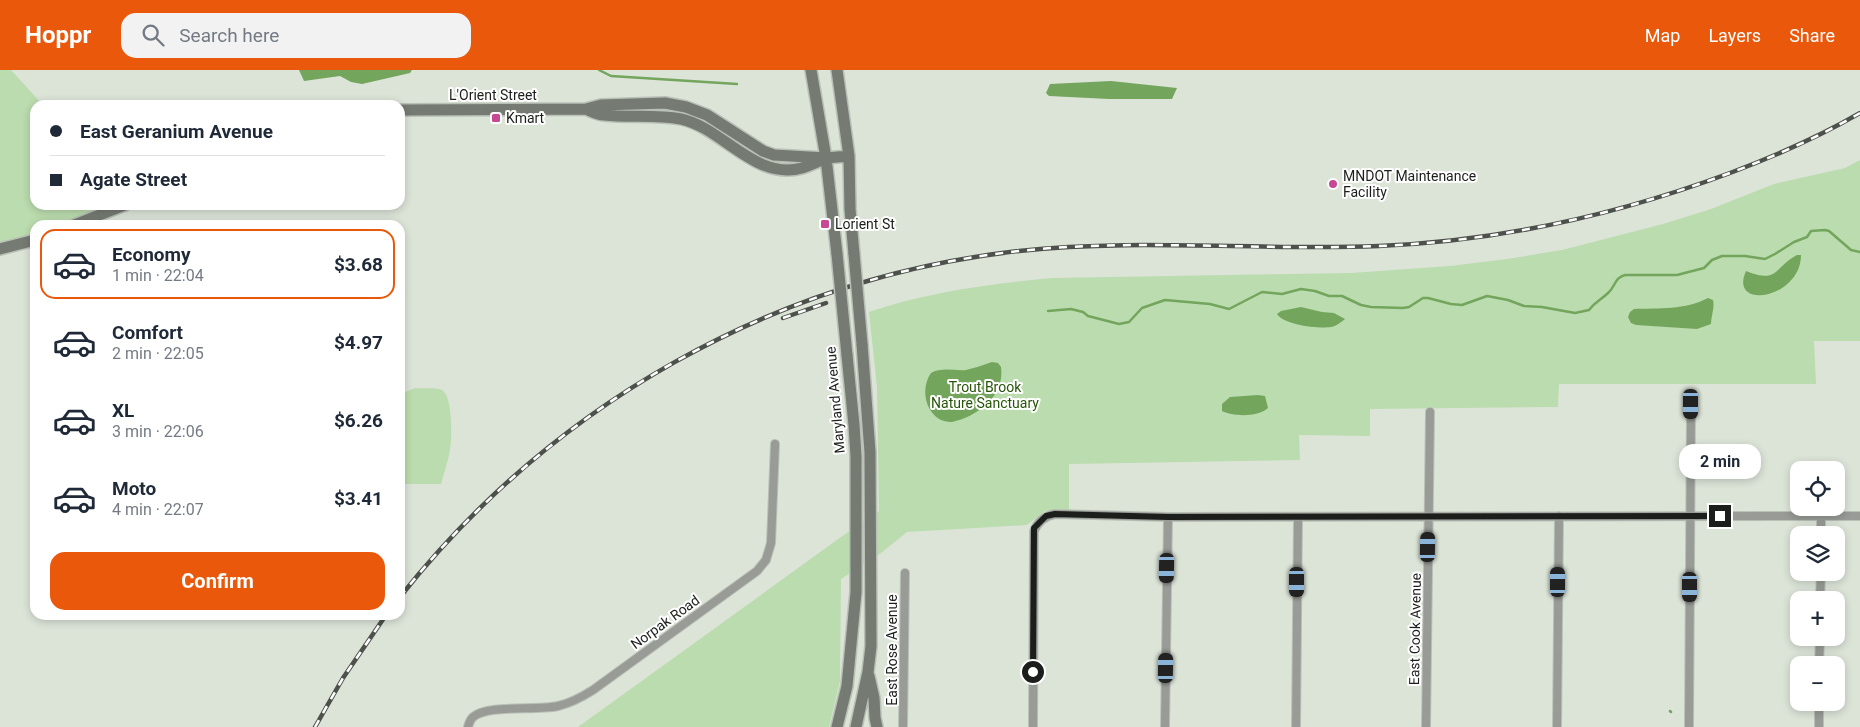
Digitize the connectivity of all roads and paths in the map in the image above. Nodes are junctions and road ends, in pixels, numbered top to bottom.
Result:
1 (811, 70) edge
2 (837, 70) edge
3 (586, 109) junction
4 (405, 110) edge
5 (849, 156) junction
6 (826, 158) junction
7 (112, 210) edge
8 (87, 220) edge
9 (30, 241) edge
10 (0, 249) edge
11 (1691, 404) dead end
12 (1430, 412) dead end
13 (775, 444) dead end
14 (1559, 516) junction
15 (1691, 516) junction
16 (1790, 516) edge
17 (1821, 516) edge
18 (1845, 516) edge
19 (1860, 516) edge
20 (1168, 517) junction
21 (1298, 517) junction
22 (1428, 517) junction
23 (1821, 526) edge
24 (905, 573) dead end
25 (868, 672) junction
26 (1819, 711) edge
27 (468, 727) edge
28 (837, 727) edge
29 (856, 727) edge
30 (877, 727) edge
31 (904, 727) edge
32 (1033, 727) edge
33 (1165, 727) edge
34 (1296, 727) edge
35 (1426, 727) edge
36 (1557, 727) edge
37 (1689, 727) edge
38 (1819, 727) edge

1 - 6 main road, Maryland Avenue
2 - 5 main road
3 - 4 main road, L'Orient Street
3 - 6 main road, L'Orient Street
3 - 6 main road, L'Orient Street
5 - 6 main road, L'Orient Street
5 - 25 main road, bridge
6 - 28 main road, Maryland Avenue, bridge
7 - 8 main road
9 - 10 main road
11 - 15 street
12 - 22 street, East Cook Avenue
13 - 27 street, Norpak Road
14 - 15 street
14 - 22 street
14 - 36 street
15 - 16 street
15 - 37 street
17 - 23 street
18 - 19 street
20 - 21 street
20 - 32 street
20 - 33 street
21 - 22 street
21 - 34 street
22 - 35 street, East Cook Avenue
24 - 31 street, East Rose Avenue
25 - 29 main road
25 - 30 main road
26 - 38 street

